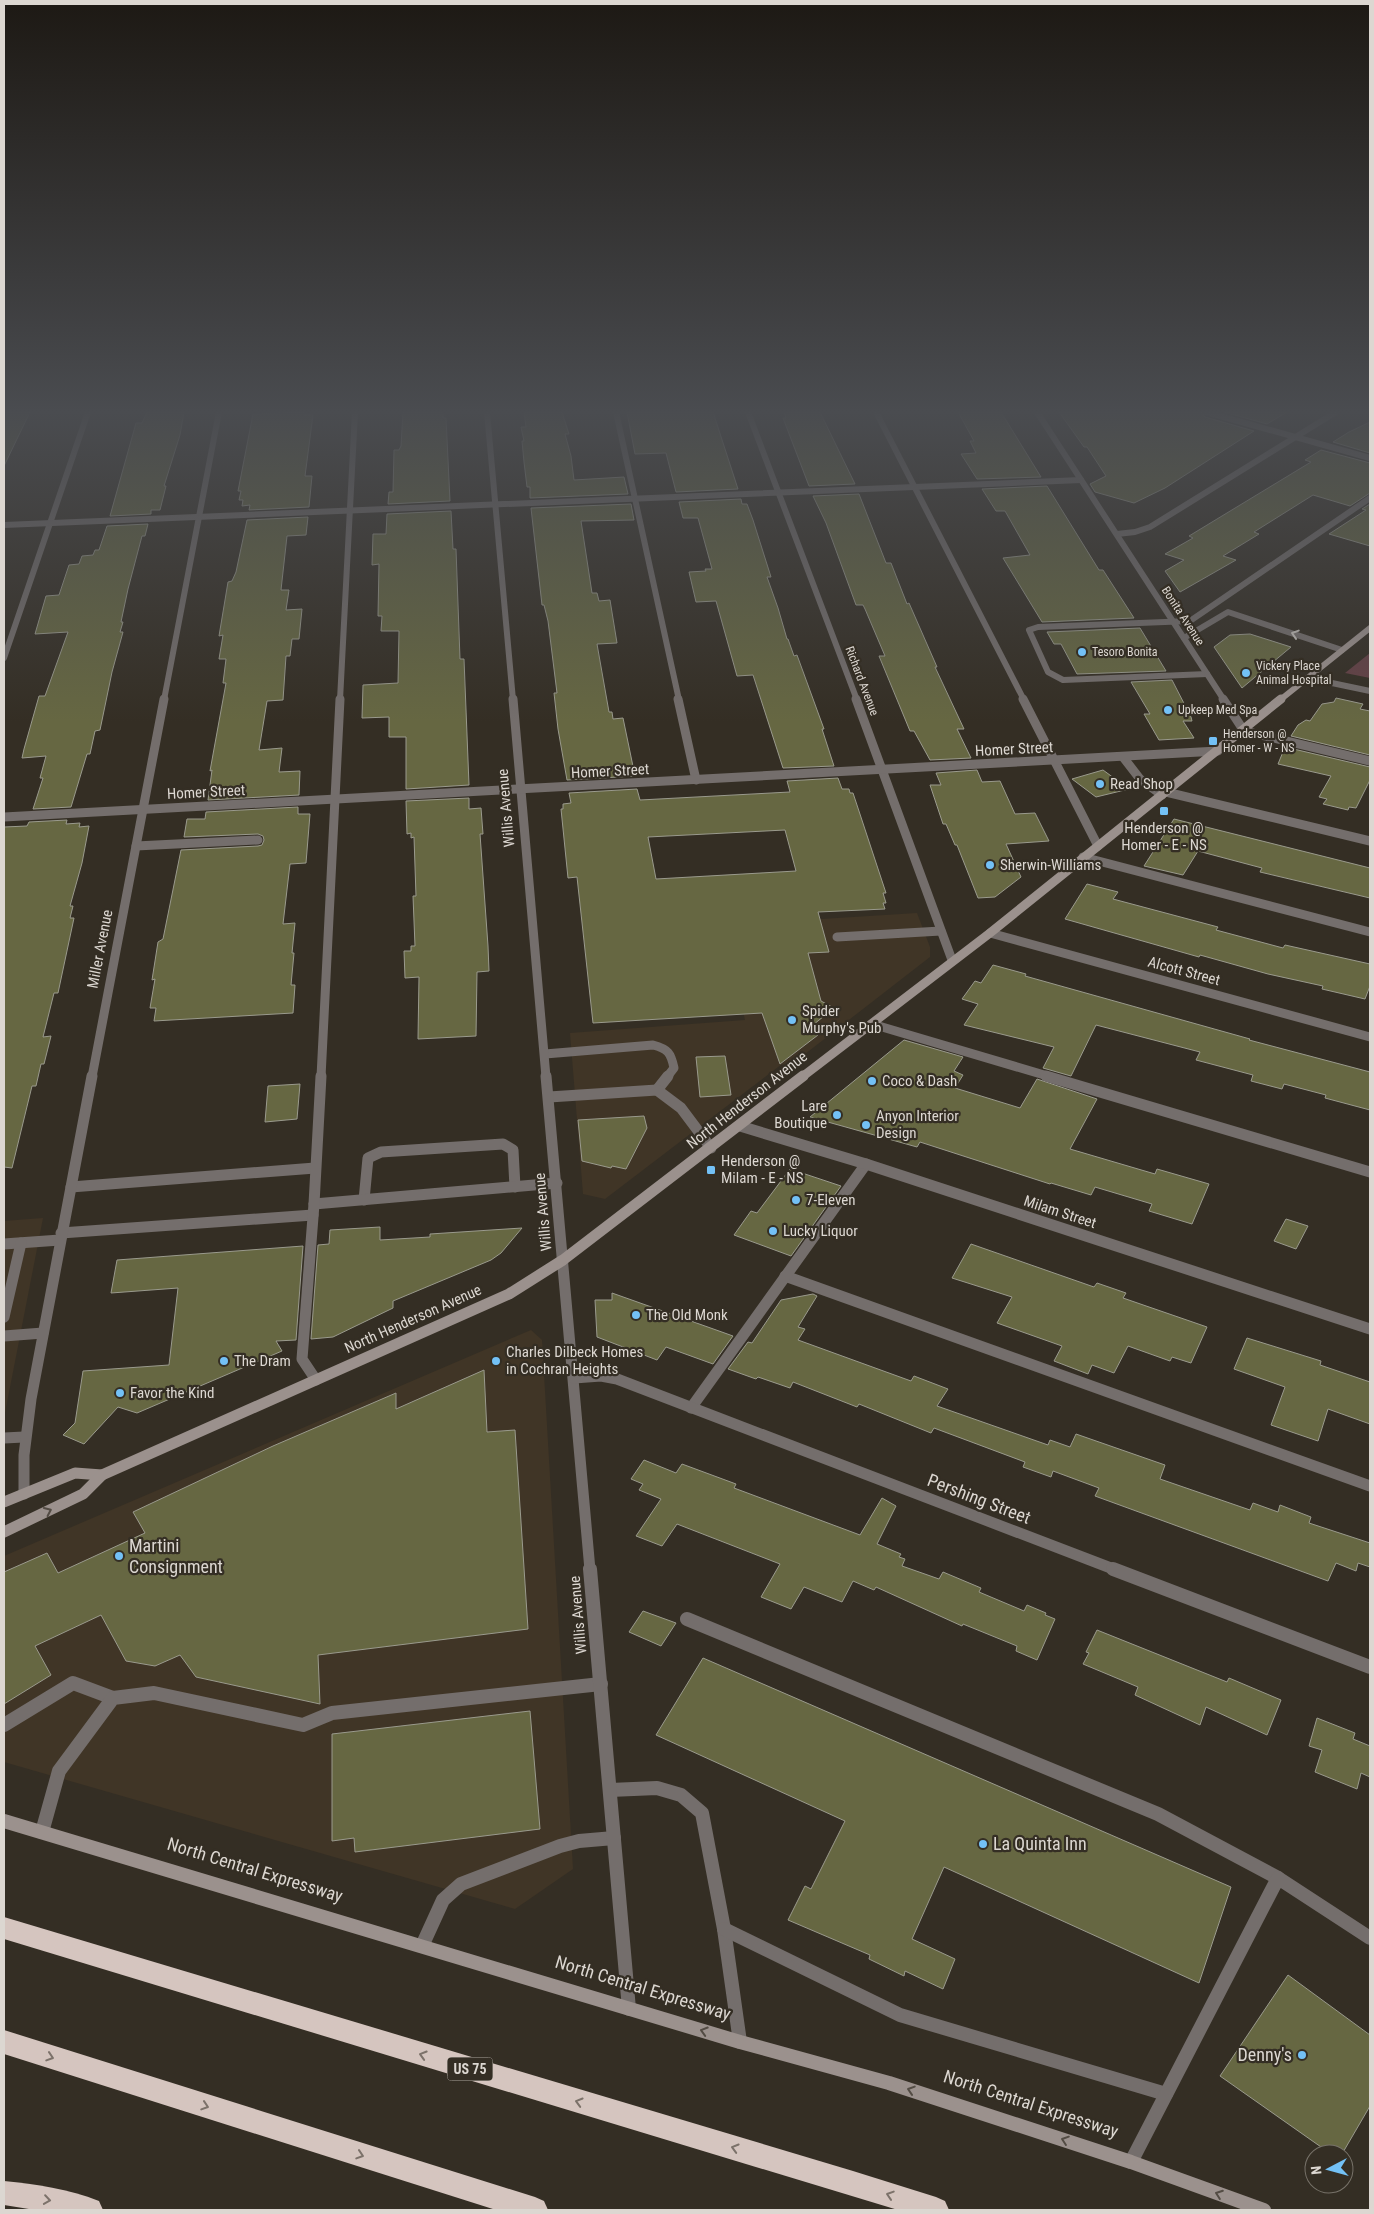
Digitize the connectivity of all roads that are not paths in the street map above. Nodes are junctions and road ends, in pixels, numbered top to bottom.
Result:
1 (53, 515) edge
2 (215, 515) edge
3 (349, 515) edge
4 (495, 515) edge
5 (639, 515) edge
6 (785, 515) edge
7 (928, 515) edge
8 (1105, 515) edge
9 (1169, 515) edge
10 (1344, 515) edge
11 (198, 516) junction
12 (50, 523) junction
13 (4, 525) edge
14 (1117, 534) junction
15 (1173, 621) junction
16 (1370, 628) edge
17 (1184, 638) junction
18 (1342, 650) junction
19 (4, 658) edge
20 (1207, 674) junction
21 (1308, 678) junction
22 (1370, 691) edge
23 (1244, 731) junction
24 (1218, 751) junction
25 (1123, 757) junction
26 (1053, 760) junction
27 (1370, 761) edge
28 (882, 770) junction
29 (696, 780) junction
30 (520, 790) junction
31 (1164, 794) junction
32 (336, 798) junction
33 (143, 809) junction
34 (4, 817) edge
35 (258, 840) dead end
36 (1370, 841) edge
37 (136, 846) junction
38 (1098, 846) junction
39 (1082, 857) junction
40 (941, 931) junction
41 (1370, 932) edge
42 (990, 933) junction
43 (837, 937) dead end
44 (952, 960) junction
45 (872, 1024) junction
46 (1370, 1037) edge
47 (545, 1054) junction
48 (657, 1090) junction
49 (549, 1097) junction
50 (740, 1126) junction
51 (711, 1148) junction
52 (866, 1164) junction
53 (315, 1168) junction
54 (1370, 1172) edge
55 (557, 1183) junction
56 (71, 1187) junction
57 (515, 1187) junction
58 (364, 1200) junction
59 (314, 1209) junction
60 (61, 1237) junction
61 (21, 1243) junction
62 (4, 1244) edge
63 (563, 1260) junction
64 (785, 1276) junction
65 (4, 1317) edge
66 (1370, 1330) edge
67 (43, 1333) junction
68 (4, 1336) edge
69 (574, 1378) junction
70 (316, 1380) junction
71 (691, 1408) junction
72 (24, 1437) junction
73 (4, 1438) edge
74 (102, 1475) junction
75 (1370, 1486) edge
76 (24, 1494) junction
77 (4, 1502) edge
78 (4, 1532) edge
79 (687, 1619) dead end
80 (1370, 1668) edge
81 (600, 1684) junction
82 (113, 1698) junction
83 (4, 1725) edge
84 (610, 1790) junction
85 (4, 1821) edge
86 (42, 1832) junction
87 (614, 1838) junction
88 (1278, 1878) junction
89 (4, 1928) edge
90 (724, 1929) junction
91 (1370, 1938) edge
92 (422, 1946) junction
93 (629, 2009) junction
94 (4, 2042) edge
95 (740, 2042) junction
96 (1166, 2094) junction
97 (1131, 2162) junction
98 (4, 2193) edge
99 (90, 2210) edge
100 (535, 2210) edge
101 (936, 2210) edge
102 (1264, 2210) edge

1 - 12 street
2 - 11 street
3 - 32 street
4 - 30 street, Willis Avenue
5 - 29 street
6 - 28 street, Richard Avenue
7 - 26 street
8 - 14 street, Bonita Avenue
9 - 14 street
10 - 15 street
11 - 12 street
11 - 33 street, Miller Avenue
12 - 13 street
12 - 19 street
14 - 15 street, Bonita Avenue
15 - 17 street, Bonita Avenue
15 - 20 street
16 - 18 street, North Henderson Avenue
18 -> 17 street
17 - 20 street, Bonita Avenue
18 - 21 street, North Henderson Avenue
20 - 23 street, Bonita Avenue
21 - 22 street
21 - 23 street, North Henderson Avenue
23 - 24 street, North Henderson Avenue
23 - 27 street
24 - 25 street, Homer Street
24 - 31 street, North Henderson Avenue
25 - 26 street, Homer Street
25 - 31 street
26 - 28 street, Homer Street
26 - 38 street
28 - 29 street, Homer Street
28 - 40 street, Richard Avenue
29 - 30 street, Homer Street
30 - 32 street, Homer Street
30 - 47 street, Willis Avenue
31 - 36 street
31 - 38 street, North Henderson Avenue
32 - 33 street, Homer Street
32 - 53 street
33 - 34 street, Homer Street
33 - 37 street, Miller Avenue
35 - 37 street
37 - 56 street, Miller Avenue
38 - 39 street, North Henderson Avenue
39 - 41 street
39 - 42 street, North Henderson Avenue
40 - 43 street
40 - 44 street, Richard Avenue
42 - 44 street, North Henderson Avenue
42 - 46 street, Alcott Street
44 - 45 street, North Henderson Avenue
45 - 50 street, North Henderson Avenue
45 - 54 street
47 - 48 street
47 - 49 street, Willis Avenue
48 - 49 street
48 - 51 street
49 - 55 street, Willis Avenue
50 - 51 street, North Henderson Avenue
50 - 52 street, Milam Street
51 - 63 street, North Henderson Avenue
52 - 64 street
52 - 66 street, Milam Street
53 - 56 street
53 - 59 street
55 - 57 street
55 - 63 street, Willis Avenue
56 - 60 street, Miller Avenue
57 - 58 street
57 - 58 street
58 - 59 street
59 - 60 street
59 - 70 street
60 - 61 street
60 - 67 street, Miller Avenue
61 - 62 street
61 - 65 street
63 - 69 street, Willis Avenue
63 - 70 street, North Henderson Avenue
64 - 71 street
64 - 75 street
67 - 68 street
67 - 72 street, Miller Avenue
69 - 71 street, Pershing Street
69 - 81 street, Willis Avenue
70 - 74 street, North Henderson Avenue
71 - 80 street, Pershing Street
72 - 73 street
72 - 76 street, Miller Avenue
74 - 76 street, North Henderson Avenue
78 -> 74 street, North Henderson Avenue
76 - 77 street, North Henderson Avenue
79 - 88 street
81 - 82 street
81 - 84 street, Willis Avenue
82 - 83 street
82 - 86 street
84 - 87 street, Willis Avenue
84 - 90 street
85 - 86 street, North Central Expressway
86 - 92 street, North Central Expressway
87 - 92 street
87 - 93 street, Willis Avenue
88 - 91 street
88 - 96 street
101 -> 89 highway, US 75
90 - 95 street
90 - 96 street
92 - 93 street, North Central Expressway
95 -> 93 street, North Central Expressway
94 -> 100 highway
97 -> 95 street, North Central Expressway
96 - 97 street
102 -> 97 street, North Central Expressway
98 -> 99 highway

